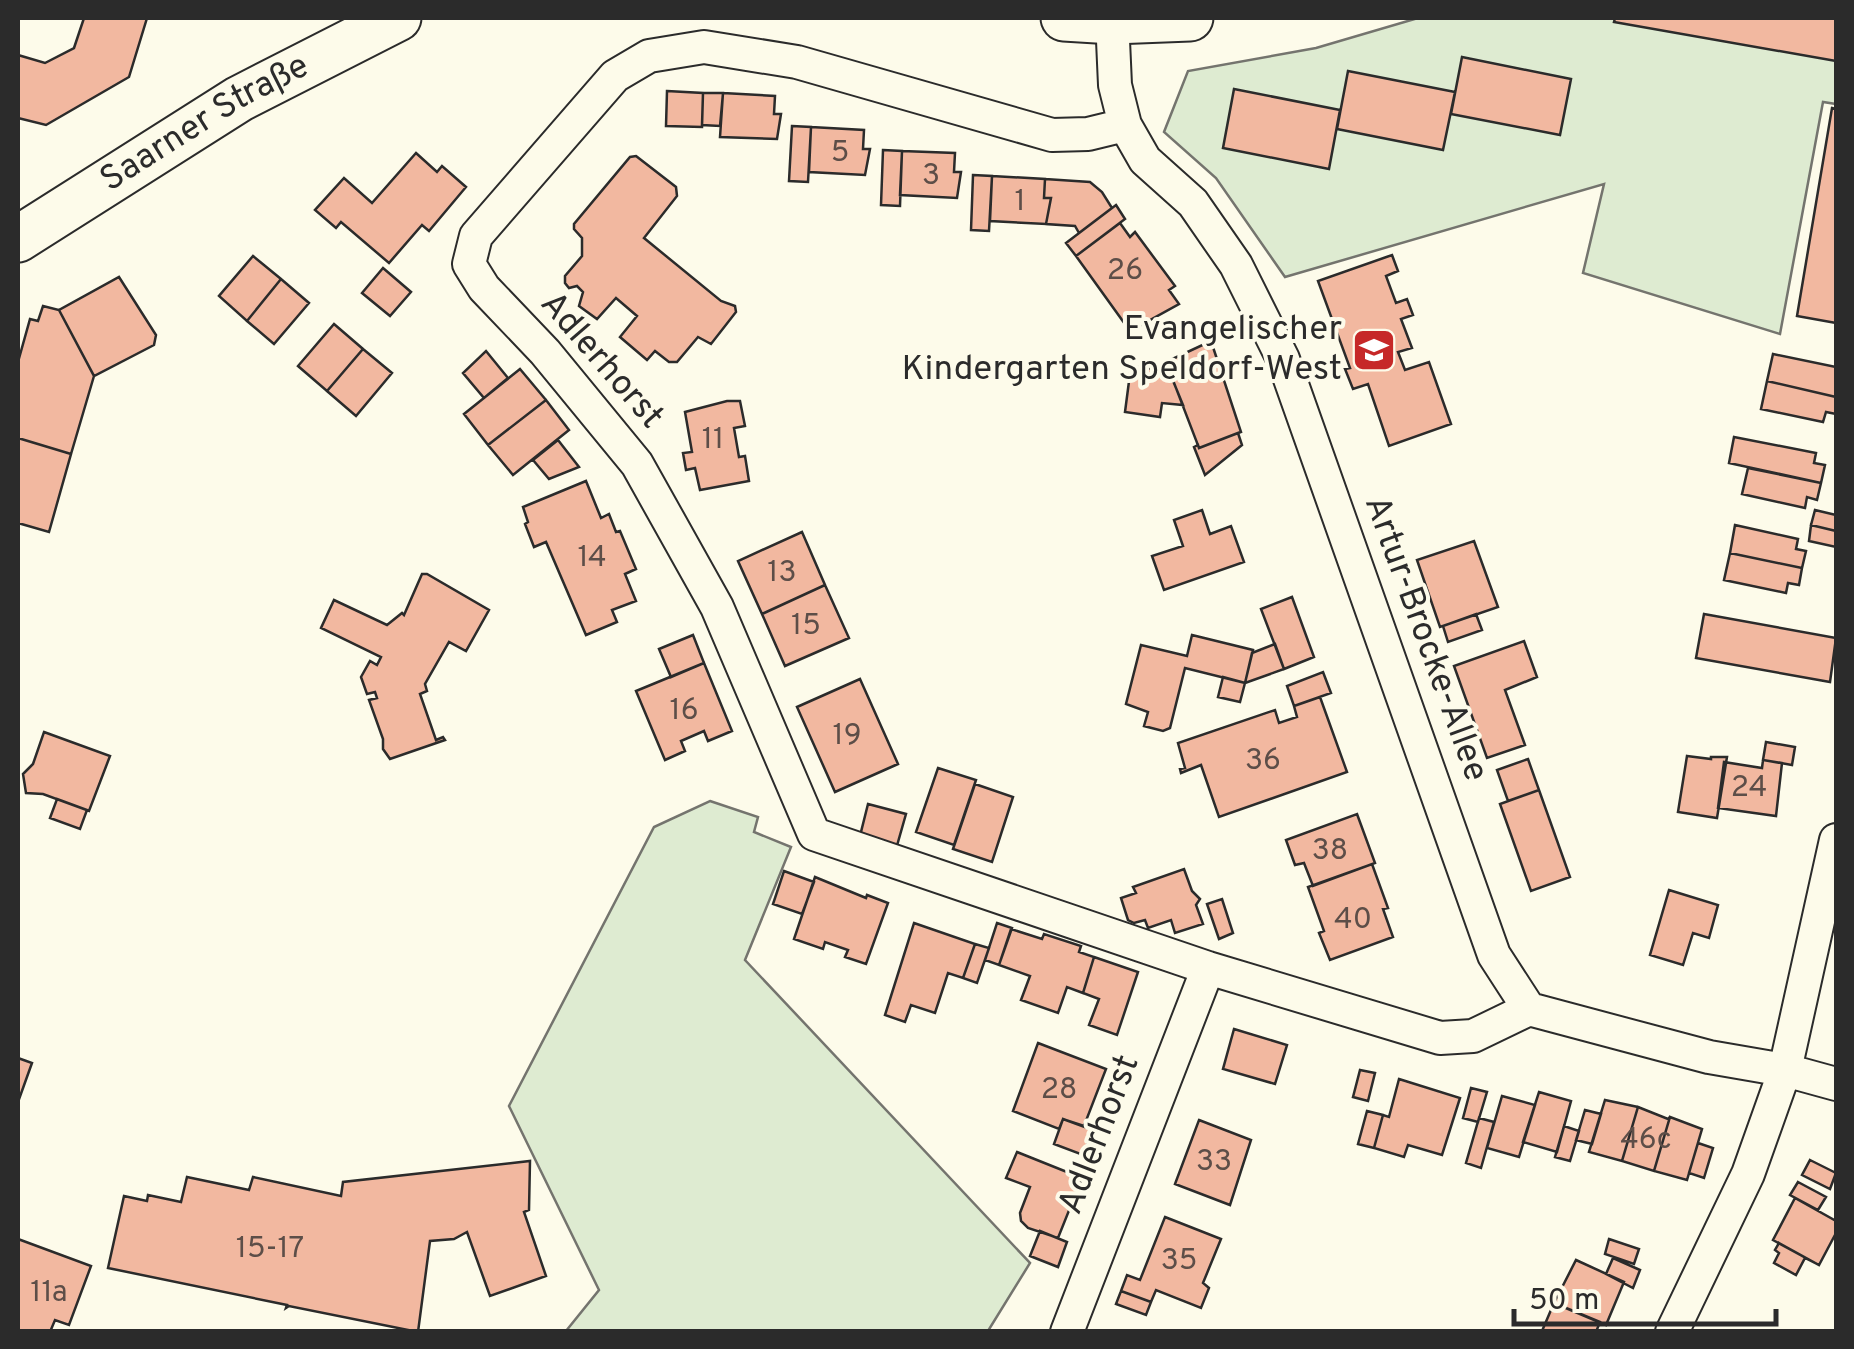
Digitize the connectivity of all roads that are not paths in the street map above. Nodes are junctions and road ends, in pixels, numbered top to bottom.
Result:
1 (398, 18) edge
2 (1064, 18) edge
3 (1190, 18) edge
4 (1112, 19) edge
5 (1124, 125) junction
6 (18, 238) edge
7 (1836, 840) edge
8 (1208, 968) junction
9 (1529, 1009) junction
10 (1785, 1070) junction
11 (1836, 1084) edge
12 (1672, 1331) edge
13 (1067, 1332) edge

1 - 6 main road, Saarner Straße
2 - 4 main road
3 - 4 main road
4 - 5 street, Artur-Brocke-Allee
5 - 8 street, Adlerhorst
5 - 9 street, Artur-Brocke-Allee
7 - 10 street
8 - 9 street, Adlerhorst
8 - 13 street, Adlerhorst
9 - 10 street
10 - 11 street
10 - 12 street

